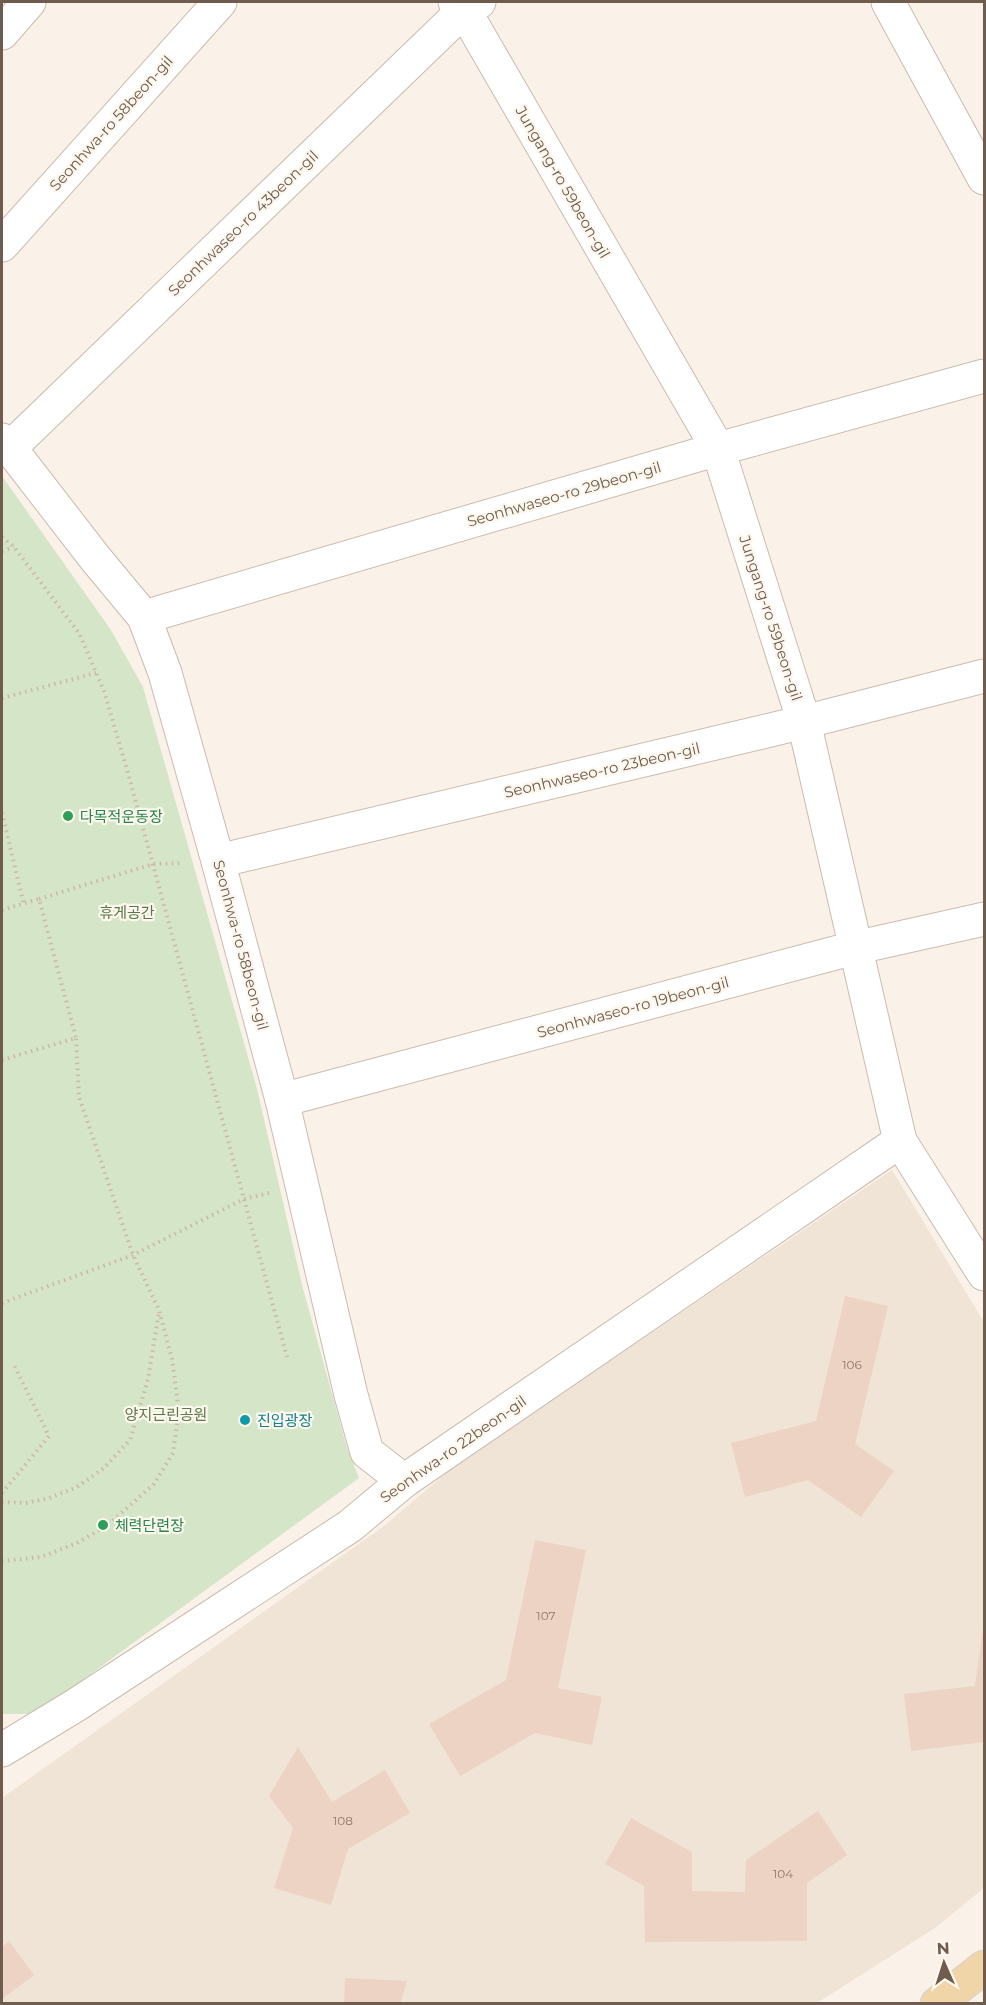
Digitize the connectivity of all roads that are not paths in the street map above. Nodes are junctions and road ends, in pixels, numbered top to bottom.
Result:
1 (29, 2) edge
2 (220, 2) edge
3 (888, 2) edge
4 (466, 4) edge
5 (2, 33) edge
6 (984, 178) edge
7 (2, 245) edge
8 (984, 376) edge
9 (6, 444) edge
10 (718, 448) junction
11 (144, 617) junction
12 (984, 675) edge
13 (804, 722) junction
14 (218, 861) junction
15 (984, 919) edge
16 (854, 948) junction
17 (282, 1100) junction
18 (900, 1141) junction
19 (984, 1274) edge
20 (404, 1481) junction
21 (2, 1750) edge
22 (984, 1966) edge
23 (937, 2004) edge

1 - 5 street
2 - 7 street, Seonhwa-ro 58beon-gil
3 - 6 street
4 - 9 street, Seonhwaseo-ro 43beon-gil
4 - 10 street, Jungang-ro 59beon-gil
8 - 10 street, Seonhwaseo-ro 29beon-gil
9 - 11 street, Seonhwa-ro 58beon-gil
10 - 11 street, Seonhwaseo-ro 29beon-gil
10 - 13 street, Jungang-ro 59beon-gil
11 - 14 street, Seonhwa-ro 58beon-gil
12 - 13 street, Seonhwaseo-ro 23beon-gil
13 - 14 street, Seonhwaseo-ro 23beon-gil
13 - 16 street, Jungang-ro 59beon-gil
14 - 17 street, Seonhwa-ro 58beon-gil
15 - 16 street, Seonhwaseo-ro 19beon-gil
16 - 17 street, Seonhwaseo-ro 19beon-gil
16 - 18 street, Jungang-ro 59beon-gil
17 - 20 street, Seonhwa-ro 58beon-gil
18 - 19 street, Jungang-ro 59beon-gil
18 - 20 street, Seonhwa-ro 22beon-gil
20 - 21 street, Seonhwa-ro 22beon-gil
22 - 23 main road

